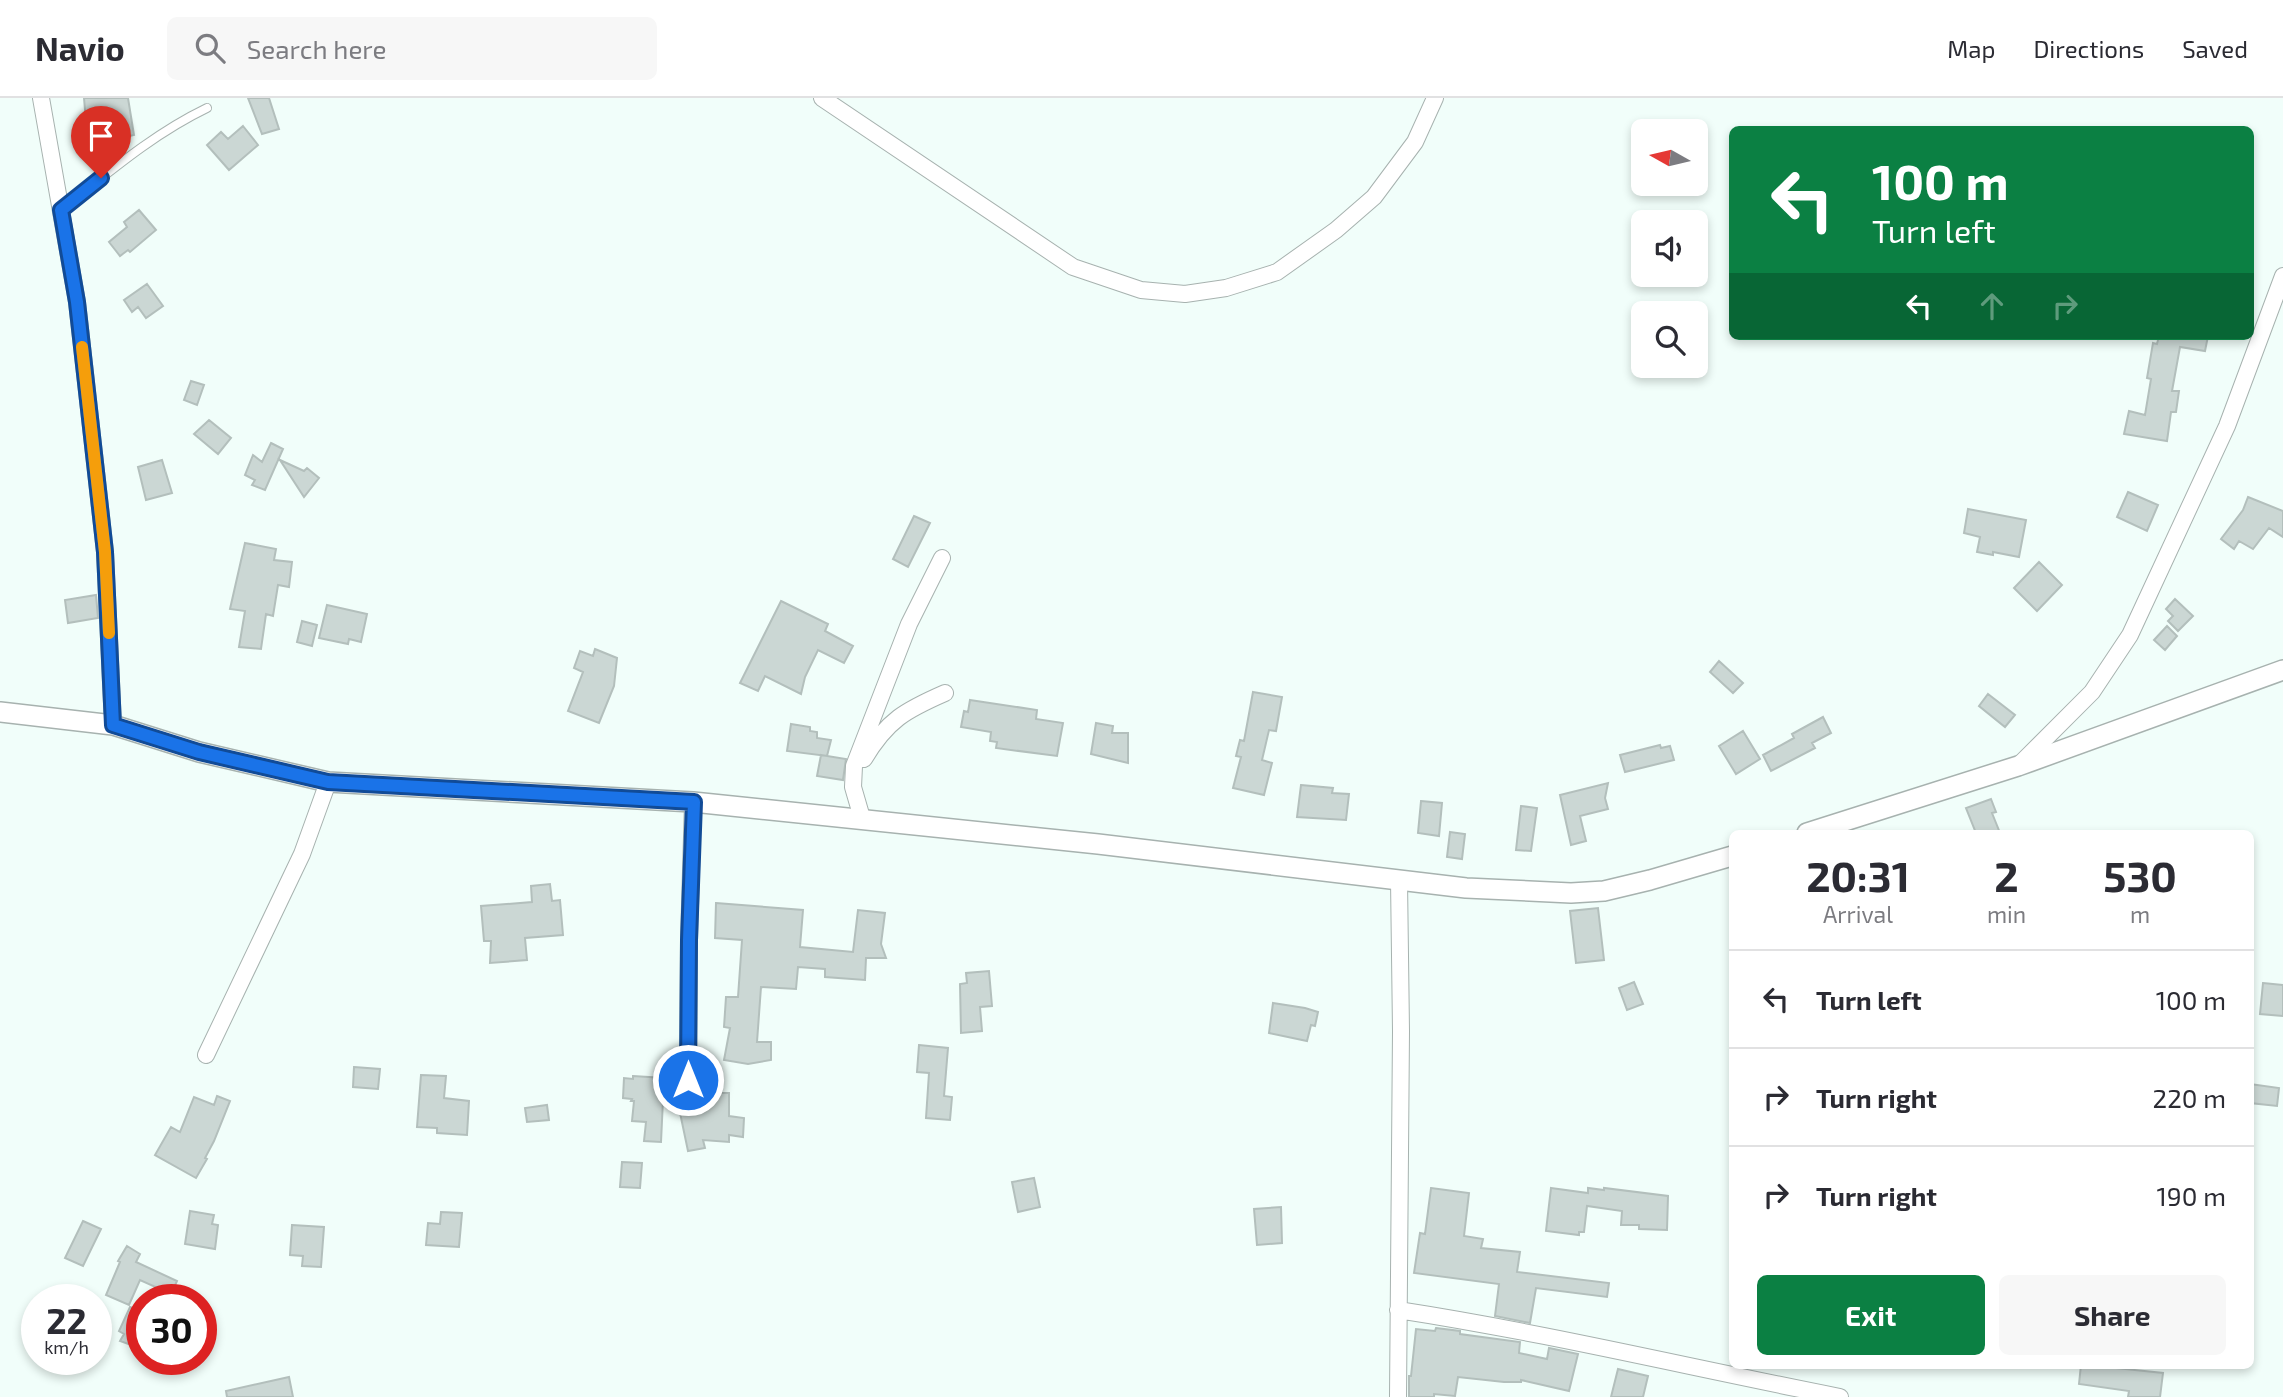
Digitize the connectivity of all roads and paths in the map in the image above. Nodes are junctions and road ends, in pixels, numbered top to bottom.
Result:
1 (41, 98) edge
2 (822, 98) edge
3 (1435, 98) edge
4 (207, 108) dead end
5 (61, 210) junction
6 (2283, 276) edge
7 (942, 558) dead end
8 (2283, 670) edge
9 (945, 692) dead end
10 (0, 712) edge
11 (113, 725) junction
12 (2018, 766) junction
13 (328, 782) junction
14 (853, 787) junction
15 (694, 802) junction
16 (862, 818) junction
17 (1816, 830) edge
18 (1729, 857) edge
19 (1399, 880) junction
20 (206, 1055) dead end
21 (688, 1080) dead end
22 (1398, 1310) junction
23 (1398, 1397) edge
24 (1840, 1397) edge

1 - 5 street
2 - 3 street
4 - 5 lane
5 - 11 street
6 - 12 street
7 - 14 street
8 - 12 street
9 - 14 street
10 - 11 street
11 - 13 street
12 - 17 street
13 - 15 street
13 - 20 street
14 - 16 street
15 - 16 street
15 - 21 street
16 - 19 street
18 - 19 street
19 - 22 street
22 - 23 street
22 - 24 street

